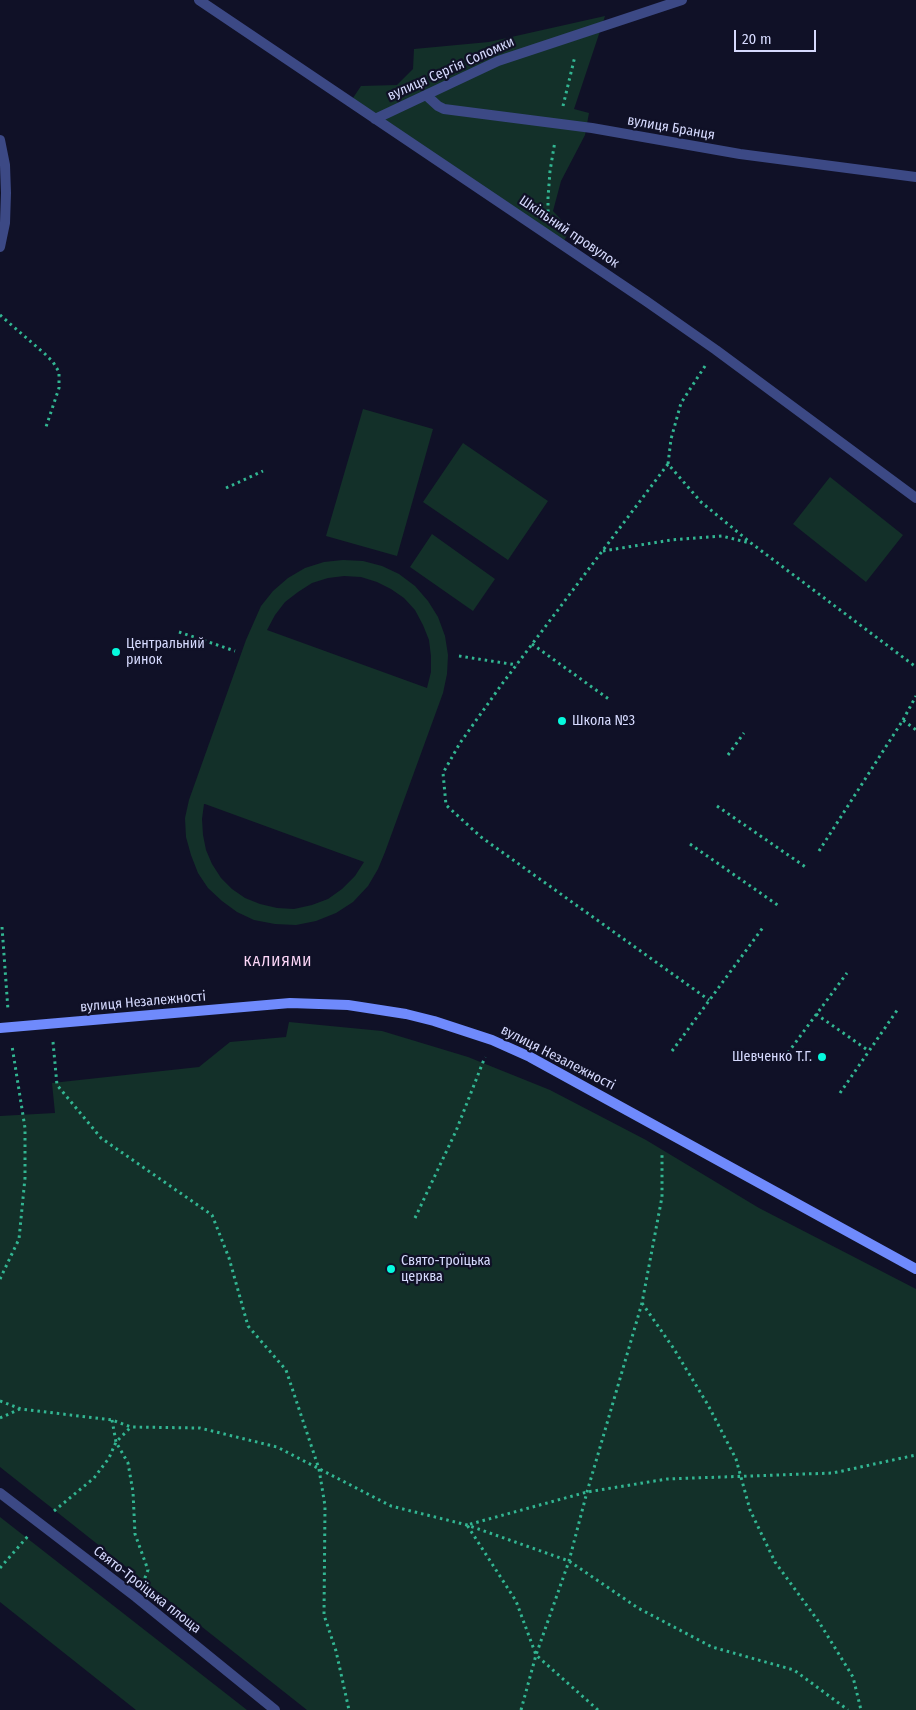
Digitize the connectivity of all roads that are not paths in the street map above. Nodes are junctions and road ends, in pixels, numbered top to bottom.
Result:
1 (200, 0) edge
2 (682, 0) edge
3 (426, 95) junction
4 (375, 119) junction
5 (0, 140) edge
6 (916, 177) edge
7 (0, 246) edge
8 (916, 498) edge
9 (5, 1027) edge
10 (916, 1269) edge
11 (0, 1493) edge
12 (275, 1710) edge

1 - 4 street, Шкільний провулок
2 - 3 street, вулиця Сергія Соломки
3 - 4 street, вулиця Сергія Соломки
3 - 6 street, вулиця Бранця
4 - 8 street, Шкільний провулок
5 - 7 street
9 - 10 main road, вулиця Незалежності
11 - 12 street, Свято-Троїцька площа

